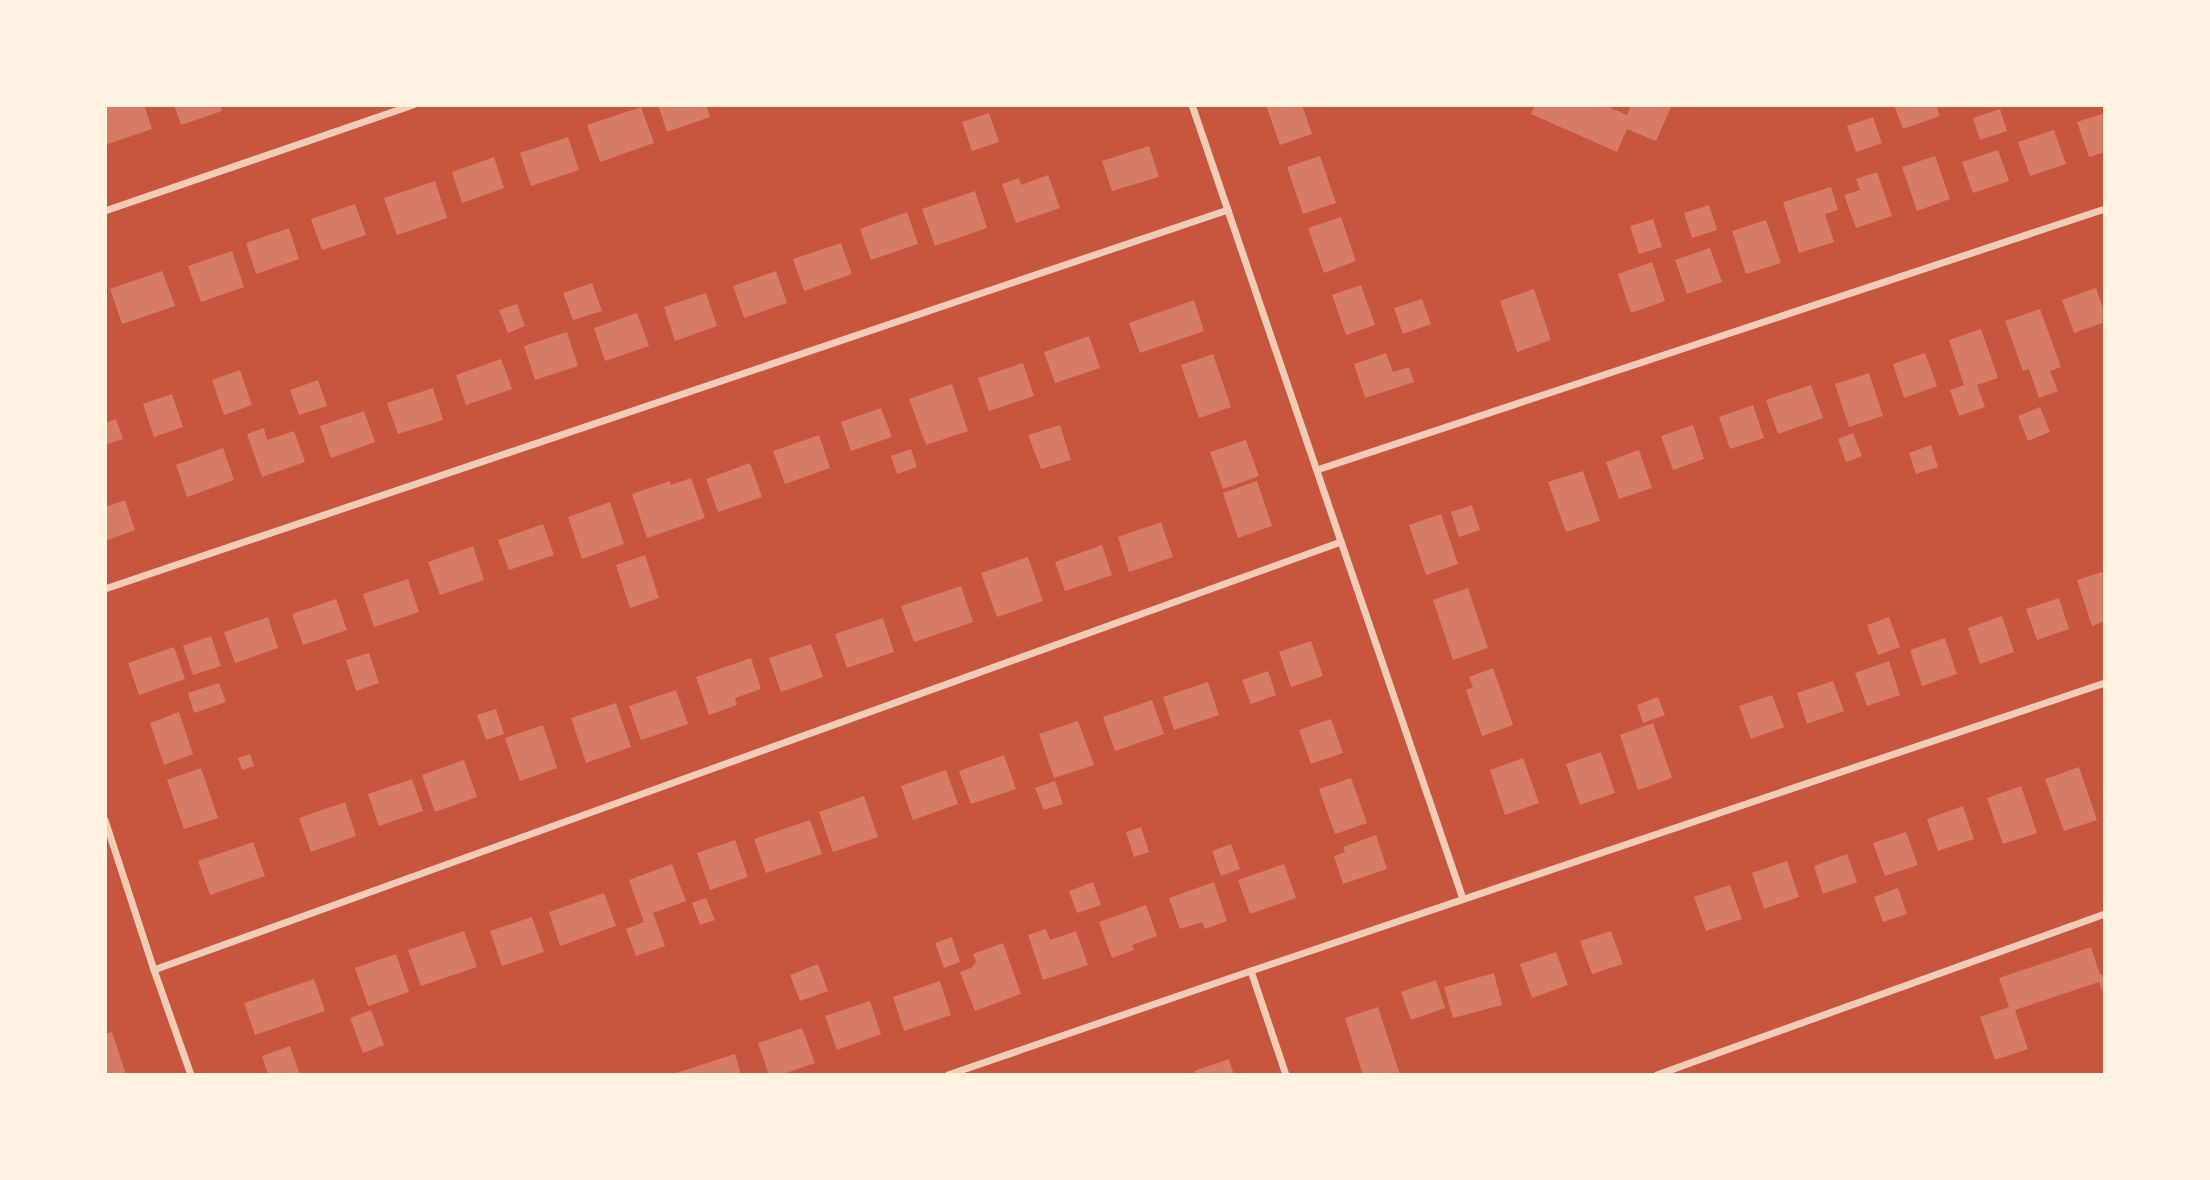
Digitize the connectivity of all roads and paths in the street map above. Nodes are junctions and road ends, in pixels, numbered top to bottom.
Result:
1 (412, 105) edge
2 (1192, 105) edge
3 (2105, 209) edge
4 (1228, 210) junction
5 (105, 211) edge
6 (1317, 470) junction
7 (1342, 542) junction
8 (105, 589) edge
9 (2105, 683) edge
10 (105, 820) edge
11 (1463, 899) junction
12 (2105, 914) edge
13 (154, 970) junction
14 (1251, 971) junction
15 (191, 1075) edge
16 (948, 1075) edge
17 (1286, 1075) edge
18 (1657, 1075) edge

1 - 5 street
2 - 4 street
3 - 6 street
4 - 6 street
4 - 8 street
6 - 7 street
7 - 11 street
7 - 13 street
9 - 11 street
10 - 13 street
11 - 14 street
12 - 18 street
13 - 15 street
14 - 16 street
14 - 17 street

